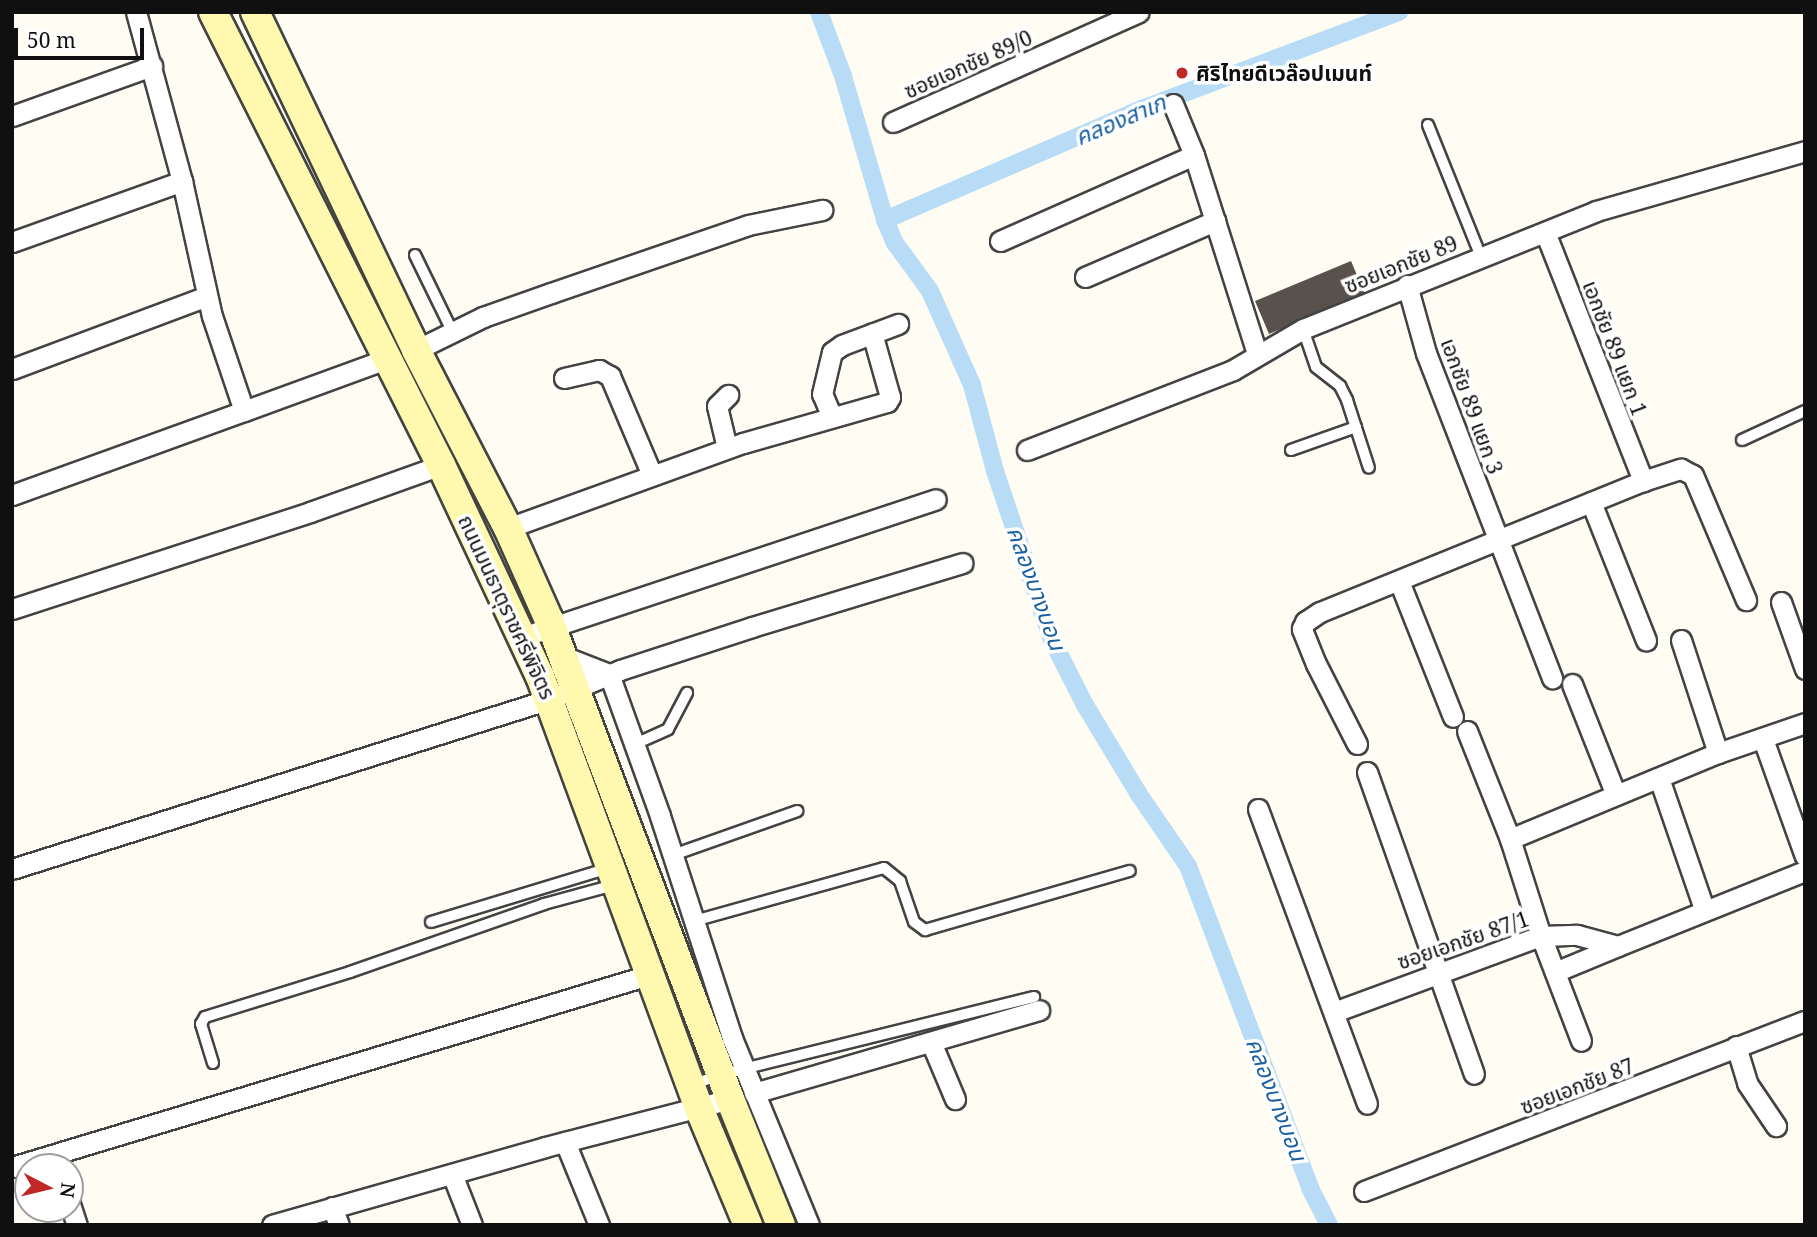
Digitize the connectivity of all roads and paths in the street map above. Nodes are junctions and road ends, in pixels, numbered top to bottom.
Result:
1 (136, 12) edge
2 (213, 12) edge
3 (255, 12) edge
4 (1139, 12) edge
5 (152, 66) junction
6 (1173, 104) dead end
7 (12, 116) edge
8 (892, 122) dead end
9 (1428, 125) dead end
10 (1805, 151) edge
11 (1194, 155) junction
12 (182, 181) junction
13 (822, 210) dead end
14 (1216, 222) junction
15 (1545, 232) junction
16 (12, 242) edge
17 (1000, 242) dead end
18 (415, 255) dead end
19 (1481, 257) junction
20 (1085, 277) dead end
21 (1407, 285) junction
22 (207, 296) junction
23 (898, 324) dead end
24 (1303, 329) junction
25 (452, 331) junction
26 (872, 333) junction
27 (416, 350) junction
28 (1256, 354) junction
29 (388, 358) junction
30 (12, 369) edge
31 (564, 378) dead end
32 (728, 395) dead end
33 (244, 411) junction
34 (1805, 411) edge
35 (832, 417) junction
36 (1356, 427) junction
37 (1742, 440) dead end
38 (727, 448) junction
39 (1027, 450) dead end
40 (1291, 450) dead end
41 (441, 465) junction
42 (1369, 468) dead end
43 (652, 475) junction
44 (1643, 481) junction
45 (12, 495) edge
46 (936, 499) dead end
47 (1591, 502) junction
48 (511, 536) junction
49 (1498, 541) junction
50 (485, 557) junction
51 (963, 564) dead end
52 (1399, 581) junction
53 (1746, 600) dead end
54 (1781, 602) dead end
55 (12, 609) edge
56 (551, 625) junction
57 (522, 637) junction
58 (1646, 640) dead end
59 (1681, 640) dead end
60 (564, 656) junction
61 (1805, 669) edge
62 (609, 674) junction
63 (1552, 678) dead end
64 (1572, 684) dead end
65 (577, 689) junction
66 (687, 693) dead end
67 (550, 699) junction
68 (1805, 723) edge
69 (1763, 738) junction
70 (635, 744) junction
71 (1357, 744) dead end
72 (1718, 753) junction
73 (1367, 772) dead end
74 (1659, 778) junction
75 (1616, 795) junction
76 (1258, 809) dead end
77 (797, 811) dead end
78 (1510, 839) junction
79 (673, 855) junction
80 (1805, 856) edge
81 (12, 869) edge
82 (1130, 871) dead end
83 (1805, 871) edge
84 (615, 875) junction
85 (1704, 909) junction
86 (694, 921) junction
87 (431, 922) dead end
88 (1541, 936) junction
89 (1618, 946) junction
90 (1439, 971) junction
91 (1555, 972) junction
92 (652, 974) junction
93 (1037, 1004) joint
94 (1334, 1012) junction
95 (1805, 1021) edge
96 (1581, 1041) dead end
97 (931, 1042) junction
98 (1736, 1046) junction
99 (213, 1063) dead end
100 (1474, 1074) dead end
101 (737, 1085) junction
102 (695, 1096) junction
103 (955, 1099) dead end
104 (1367, 1104) dead end
105 (1776, 1126) dead end
106 (565, 1142) junction
107 (81, 1153) edge
108 (452, 1174) junction
109 (1364, 1191) dead end
110 (335, 1216) edge
111 (272, 1225) edge
112 (471, 1225) edge
113 (599, 1225) edge
114 (748, 1225) edge
115 (781, 1225) edge
116 (809, 1225) edge

1 - 5 street
2 - 29 street, ถนนมนธาตุราชศรีพิจิตร
3 - 27 street, ถนนมนธาตุราชศรีพิจิตร
4 - 8 street, ซอยเอกชัย 89/0
5 - 7 street
5 - 12 street
6 - 11 street
9 - 19 lane
10 - 15 street, ซอยเอกชัย 89
11 - 14 street
11 - 17 street
12 - 16 street
12 - 22 street
13 - 25 street
14 - 20 street
14 - 28 street
15 - 19 street, ซอยเอกชัย 89
15 - 44 street, เอกชัย 89 แยก 1
18 - 25 lane
19 - 21 street, ซอยเอกชัย 89
21 - 24 street, ซอยเอกชัย 89
21 - 49 street, เอกชัย 89 แยก 3
22 - 30 street
22 - 33 street
23 - 26 street
24 - 28 street, ซอยเอกชัย 89
24 - 36 lane
25 - 27 street
26 - 35 street
26 - 35 street
27 - 48 street, ถนนมนธาตุราชศรีพิจิตร
28 - 39 street, ซอยเอกชัย 89
29 - 33 street
29 - 41 street, ถนนมนธาตุราชศรีพิจิตร
31 - 43 street
32 - 38 street
33 - 45 street
34 - 37 lane
35 - 38 street
36 - 40 lane
36 - 42 lane
38 - 43 street
41 - 50 street, ถนนมนธาตุราชศรีพิจิตร
41 - 55 street
43 - 48 street
44 - 47 street
44 - 53 street
46 - 56 street
47 - 49 street
47 - 58 street
48 - 50 street
48 - 56 street, ถนนมนธาตุราชศรีพิจิตร
49 - 52 street
49 - 63 street, เอกชัย 89 แยก 3
50 - 57 street, ถนนมนธาตุราชศรีพิจิตร
51 - 62 street
52 - 71 street
52 - 78 street
54 - 61 street
56 - 57 street
56 - 60 street, ถนนมนธาตุราชศรีพิจิตร
57 - 67 street, ถนนมนธาตุราชศรีพิจิตร
59 - 72 street
60 - 62 street, ถนนมนธาตุราชศรีพิจิตร
60 - 65 street, ถนนมนธาตุราชศรีพิจิตร
62 - 65 street
62 - 70 street, ถนนมนธาตุราชศรีพิจิตร
64 - 75 street
65 - 67 street
65 - 101 street, ถนนมนธาตุราชศรีพิจิตร
66 - 70 lane
67 - 81 street
67 - 84 street, ถนนมนธาตุราชศรีพิจิตร
68 - 69 street
69 - 72 street
69 - 80 street
70 - 79 street, ถนนมนธาตุราชศรีพิจิตร
72 - 74 street
73 - 90 street
74 - 75 street
74 - 85 street
75 - 78 street
76 - 94 street
77 - 79 lane
78 - 88 street
79 - 86 street, ถนนมนธาตุราชศรีพิจิตร
82 - 86 lane
83 - 85 street
84 - 87 lane
84 - 92 street, ถนนมนธาตุราชศรีพิจิตร
84 - 99 lane
85 - 89 street
86 - 101 street, ถนนมนธาตุราชศรีพิจิตร
88 - 89 street, ซอยเอกชัย 87/1
88 - 90 street, ซอยเอกชัย 87/1
88 - 91 street
89 - 91 street
90 - 94 street, ซอยเอกชัย 87/1
90 - 100 street
91 - 96 street
92 - 102 street, ถนนมนธาตุราชศรีพิจิตร
92 - 107 street
93 - 97 street
93 - 101 lane
94 - 104 street
95 - 98 street, ซอยเอกชัย 87
97 - 101 street
97 - 103 street
98 - 105 street
98 - 109 street, ซอยเอกชัย 87
101 - 102 street
101 - 115 street, ถนนมนธาตุราชศรีพิจิตร
101 - 116 street, ถนนมนธาตุราชศรีพิจิตร
102 - 106 street
102 - 114 street, ถนนมนธาตุราชศรีพิจิตร
106 - 108 street
106 - 113 street
108 - 110 street
108 - 112 street
110 - 111 street

